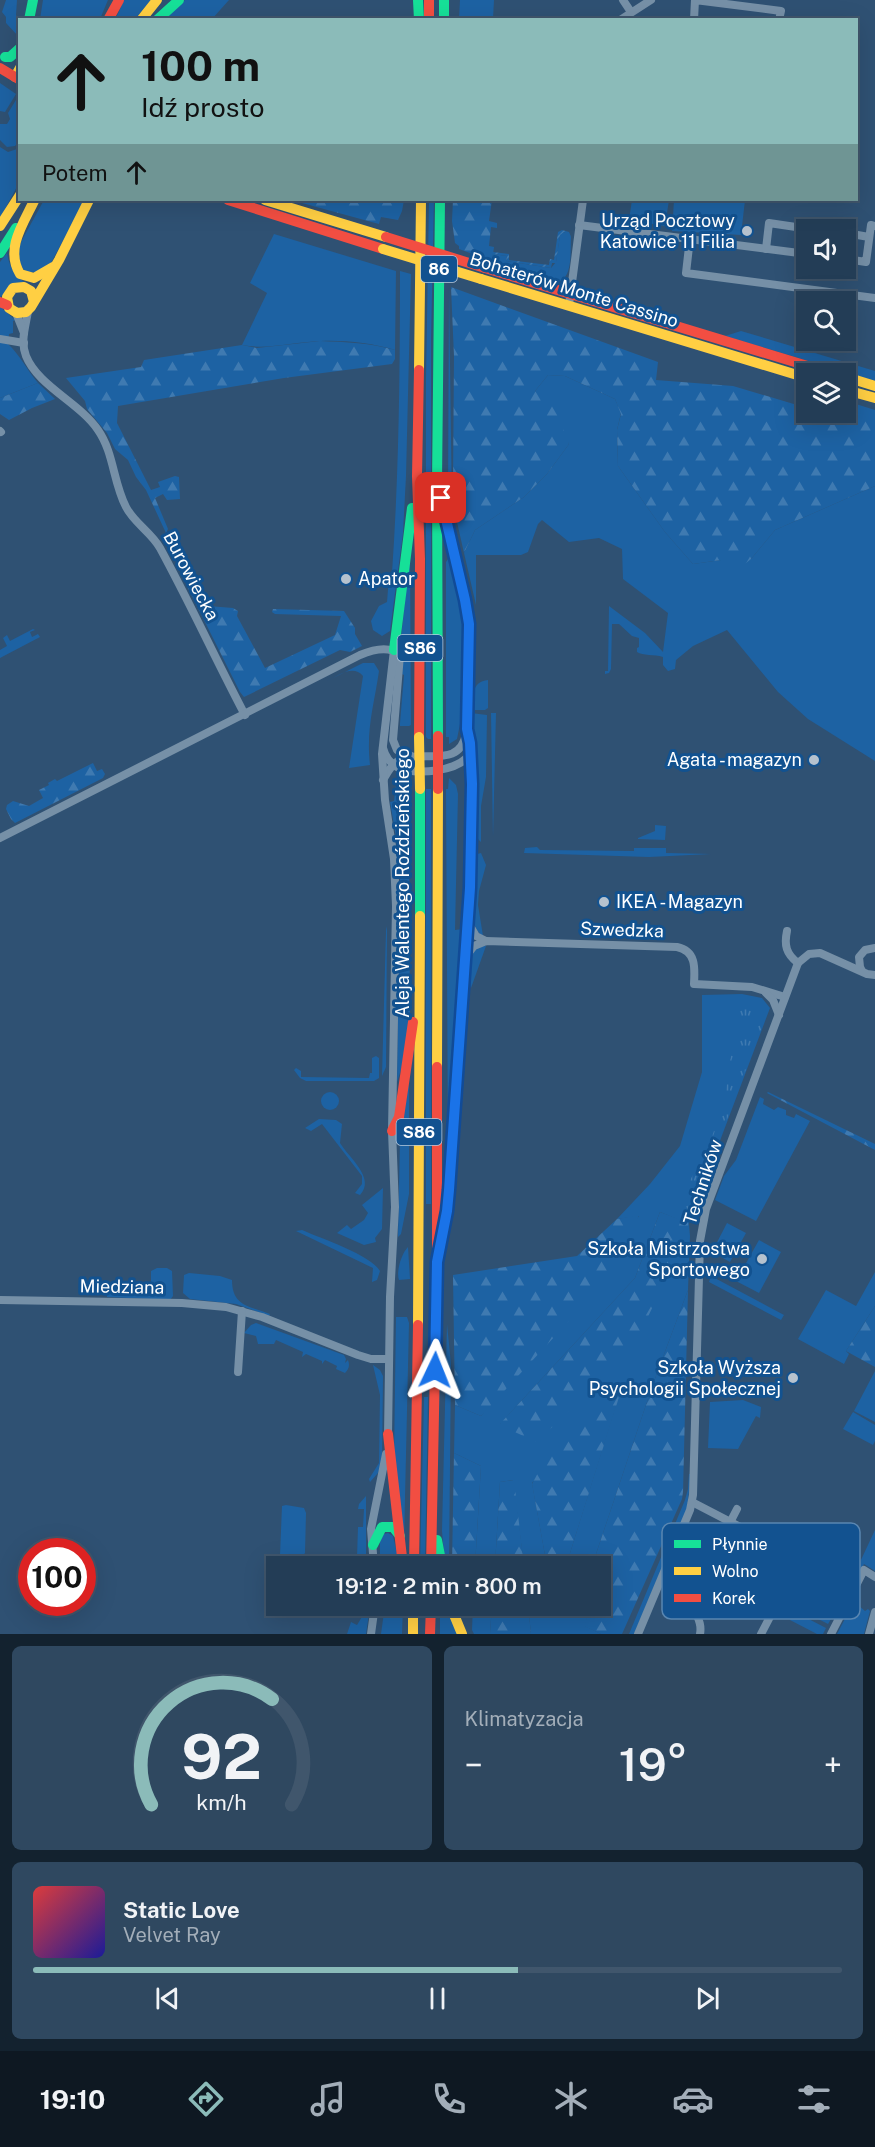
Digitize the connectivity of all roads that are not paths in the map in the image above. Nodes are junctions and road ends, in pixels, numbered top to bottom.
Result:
1 (33, 0) edge
2 (40, 0) edge
3 (112, 0) edge
4 (119, 0) edge
5 (157, 0) edge
6 (179, 0) edge
7 (418, 0) edge
8 (429, 0) edge
9 (444, 0) edge
10 (623, 0) edge
11 (651, 0) edge
12 (696, 0) edge
13 (631, 12) junction
14 (780, 15) edge
15 (29, 18) edge
16 (36, 18) edge
17 (108, 18) edge
18 (109, 18) edge
19 (143, 18) edge
20 (159, 18) edge
21 (419, 18) edge
22 (429, 18) edge
23 (444, 18) edge
24 (623, 18) edge
25 (694, 18) edge
26 (18, 50) edge
27 (2, 58) edge
28 (18, 73) edge
29 (18, 198) edge
30 (33, 201) edge
31 (34, 201) edge
32 (90, 201) edge
33 (231, 201) edge
34 (268, 201) edge
35 (422, 201) edge
36 (440, 201) edge
37 (583, 201) edge
38 (579, 225) junction
39 (873, 225) edge
40 (0, 226) edge
41 (796, 227) edge
42 (856, 235) edge
43 (869, 237) junction
44 (690, 238) junction
45 (766, 249) junction
46 (0, 253) edge
47 (796, 253) edge
48 (856, 260) edge
49 (866, 262) junction
50 (875, 263) edge
51 (53, 267) junction
52 (25, 277) junction
53 (28, 288) junction
54 (419, 290) joint
55 (875, 298) edge
56 (570, 300) junction
57 (8, 307) edge
58 (31, 307) junction
59 (24, 333) junction
60 (0, 339) edge
61 (24, 343) junction
62 (796, 363) edge
63 (796, 374) edge
64 (856, 380) edge
65 (875, 386) edge
66 (856, 393) edge
67 (875, 398) edge
68 (438, 446) joint
69 (417, 476) junction
70 (437, 482) junction
71 (394, 651) junction
72 (470, 672) joint
73 (245, 715) junction
74 (467, 729) junction
75 (383, 744) junction
76 (470, 753) junction
77 (411, 756) junction
78 (440, 756) junction
79 (393, 764) junction
80 (460, 764) junction
81 (383, 780) junction
82 (472, 784) junction
83 (0, 838) edge
84 (468, 923) junction
85 (787, 931) dead end
86 (486, 941) junction
87 (874, 947) edge
88 (465, 957) junction
89 (859, 957) junction
90 (837, 960) junction
91 (798, 963) junction
92 (871, 975) edge
93 (763, 990) junction
94 (420, 991) junction
95 (785, 997) junction
96 (779, 1016) junction
97 (392, 1131) junction
98 (452, 1150) joint
99 (437, 1262) junction
100 (0, 1300) edge
101 (242, 1311) junction
102 (389, 1359) junction
103 (238, 1372) dead end
104 (388, 1434) junction
105 (692, 1502) junction
106 (737, 1509) dead end
107 (730, 1522) joint
108 (683, 1523) edge
109 (432, 1526) junction
110 (400, 1536) junction
111 (373, 1545) junction
112 (374, 1556) edge
113 (402, 1556) edge
114 (414, 1556) edge
115 (431, 1556) edge
116 (441, 1556) edge
117 (662, 1575) edge
118 (875, 1577) edge
119 (860, 1578) edge
120 (875, 1612) edge
121 (373, 1616) edge
122 (405, 1616) edge
123 (413, 1616) edge
124 (431, 1616) edge
125 (455, 1616) edge
126 (699, 1619) edge
127 (769, 1619) edge
128 (839, 1619) edge
129 (371, 1634) edge
130 (404, 1634) edge
131 (413, 1634) edge
132 (430, 1634) edge
133 (462, 1634) edge
134 (638, 1634) edge
135 (700, 1634) edge
136 (761, 1634) edge
137 (831, 1634) edge
138 (869, 1634) edge

1 - 15 main road
2 - 16 main road
3 - 17 main road
4 - 18 main road
5 - 19 main road
6 - 20 main road
7 - 21 main road
8 - 22 main road
9 - 23 main road
10 - 13 street
11 - 13 street
12 - 14 street
12 - 25 street
13 - 24 street
26 - 27 main road
27 - 28 main road
29 - 40 main road
30 - 46 main road
31 - 52 main road
32 - 51 main road, Burowiecka
33 - 56 main road, Bohaterów Monte Cassino, bridge
34 - 56 main road, Bohaterów Monte Cassino, bridge
35 - 54 main road, Aleja Walentego Roździeńskiego / 86
36 - 68 main road, Aleja Walentego Roździeńskiego / 86
37 - 38 street
38 - 44 street
38 - 56 street
39 - 43 street
41 - 45 street
42 - 43 street
43 - 49 street
44 - 45 street
44 - 55 street
45 - 47 street
48 - 49 street
49 - 50 street
51 - 52 main road
51 - 53 main road, Burowiecka
51 - 58 main road, Burowiecka
52 - 53 main road
53 - 57 main road
53 - 58 main road
54 - 69 main road, Aleja Walentego Roździeńskiego / S86
56 - 62 main road, Bohaterów Monte Cassino
56 - 63 main road, Bohaterów Monte Cassino
57 - 58 main road
57 - 59 street, Burowiecka
58 - 59 street, Burowiecka
59 - 61 street, Burowiecka
60 - 61 street
61 - 73 street, Burowiecka
64 - 65 main road
66 - 67 main road
68 - 70 main road, Aleja Walentego Roździeńskiego / S86
69 - 71 main road
69 - 94 main road, Aleja Walentego Roździeńskiego / S86, bridge
70 - 72 main road
70 - 99 main road, Aleja Walentego Roździeńskiego / S86, bridge
71 - 73 street
71 - 75 street, Aleja Walentego Roździeńskiego
71 - 77 street, Aleja Walentego Roździeńskiego
72 - 74 street
73 - 83 street
74 - 76 street
74 - 78 street
75 - 79 street
75 - 81 street, Aleja Walentego Roździeńskiego
76 - 80 street
76 - 82 street
77 - 78 street
77 - 79 street
78 - 80 street
79 - 80 street
79 - 81 street
80 - 82 street
81 - 97 street, Aleja Walentego Roździeńskiego
82 - 84 street
84 - 86 street
84 - 88 street
85 - 91 street
86 - 88 street
86 - 93 street, Szwedzka
87 - 89 street
88 - 98 street
89 - 90 street
89 - 92 street
90 - 91 street
90 - 92 street
91 - 95 street, Techników
93 - 95 street, Szwedzka
93 - 96 street
94 - 97 main road
94 - 114 main road, Aleja Walentego Roździeńskiego / S86
95 - 96 street, Techników
96 - 105 street, Techników
97 - 102 street, Aleja Walentego Roździeńskiego
98 - 99 main road
99 - 109 main road, Aleja Walentego Roździeńskiego / S86
100 - 101 street, Miedziana
101 - 102 street, Miedziana
101 - 103 street
102 - 104 street, Aleja Walentego Roździeńskiego
104 - 110 main road
104 - 111 street, Aleja Walentego Roździeńskiego
105 - 107 street
105 - 108 street, Techników
106 - 107 street
109 - 115 main road, Aleja Walentego Roździeńskiego / S86
109 - 116 main road
110 - 111 main road
110 - 113 main road
111 - 112 street, Aleja Walentego Roździeńskiego
117 - 134 street, Techników
118 - 119 street
120 - 138 street
121 - 129 street
122 - 130 main road
123 - 131 main road
124 - 132 main road
125 - 133 main road
126 - 135 street
127 - 136 street
128 - 137 street

